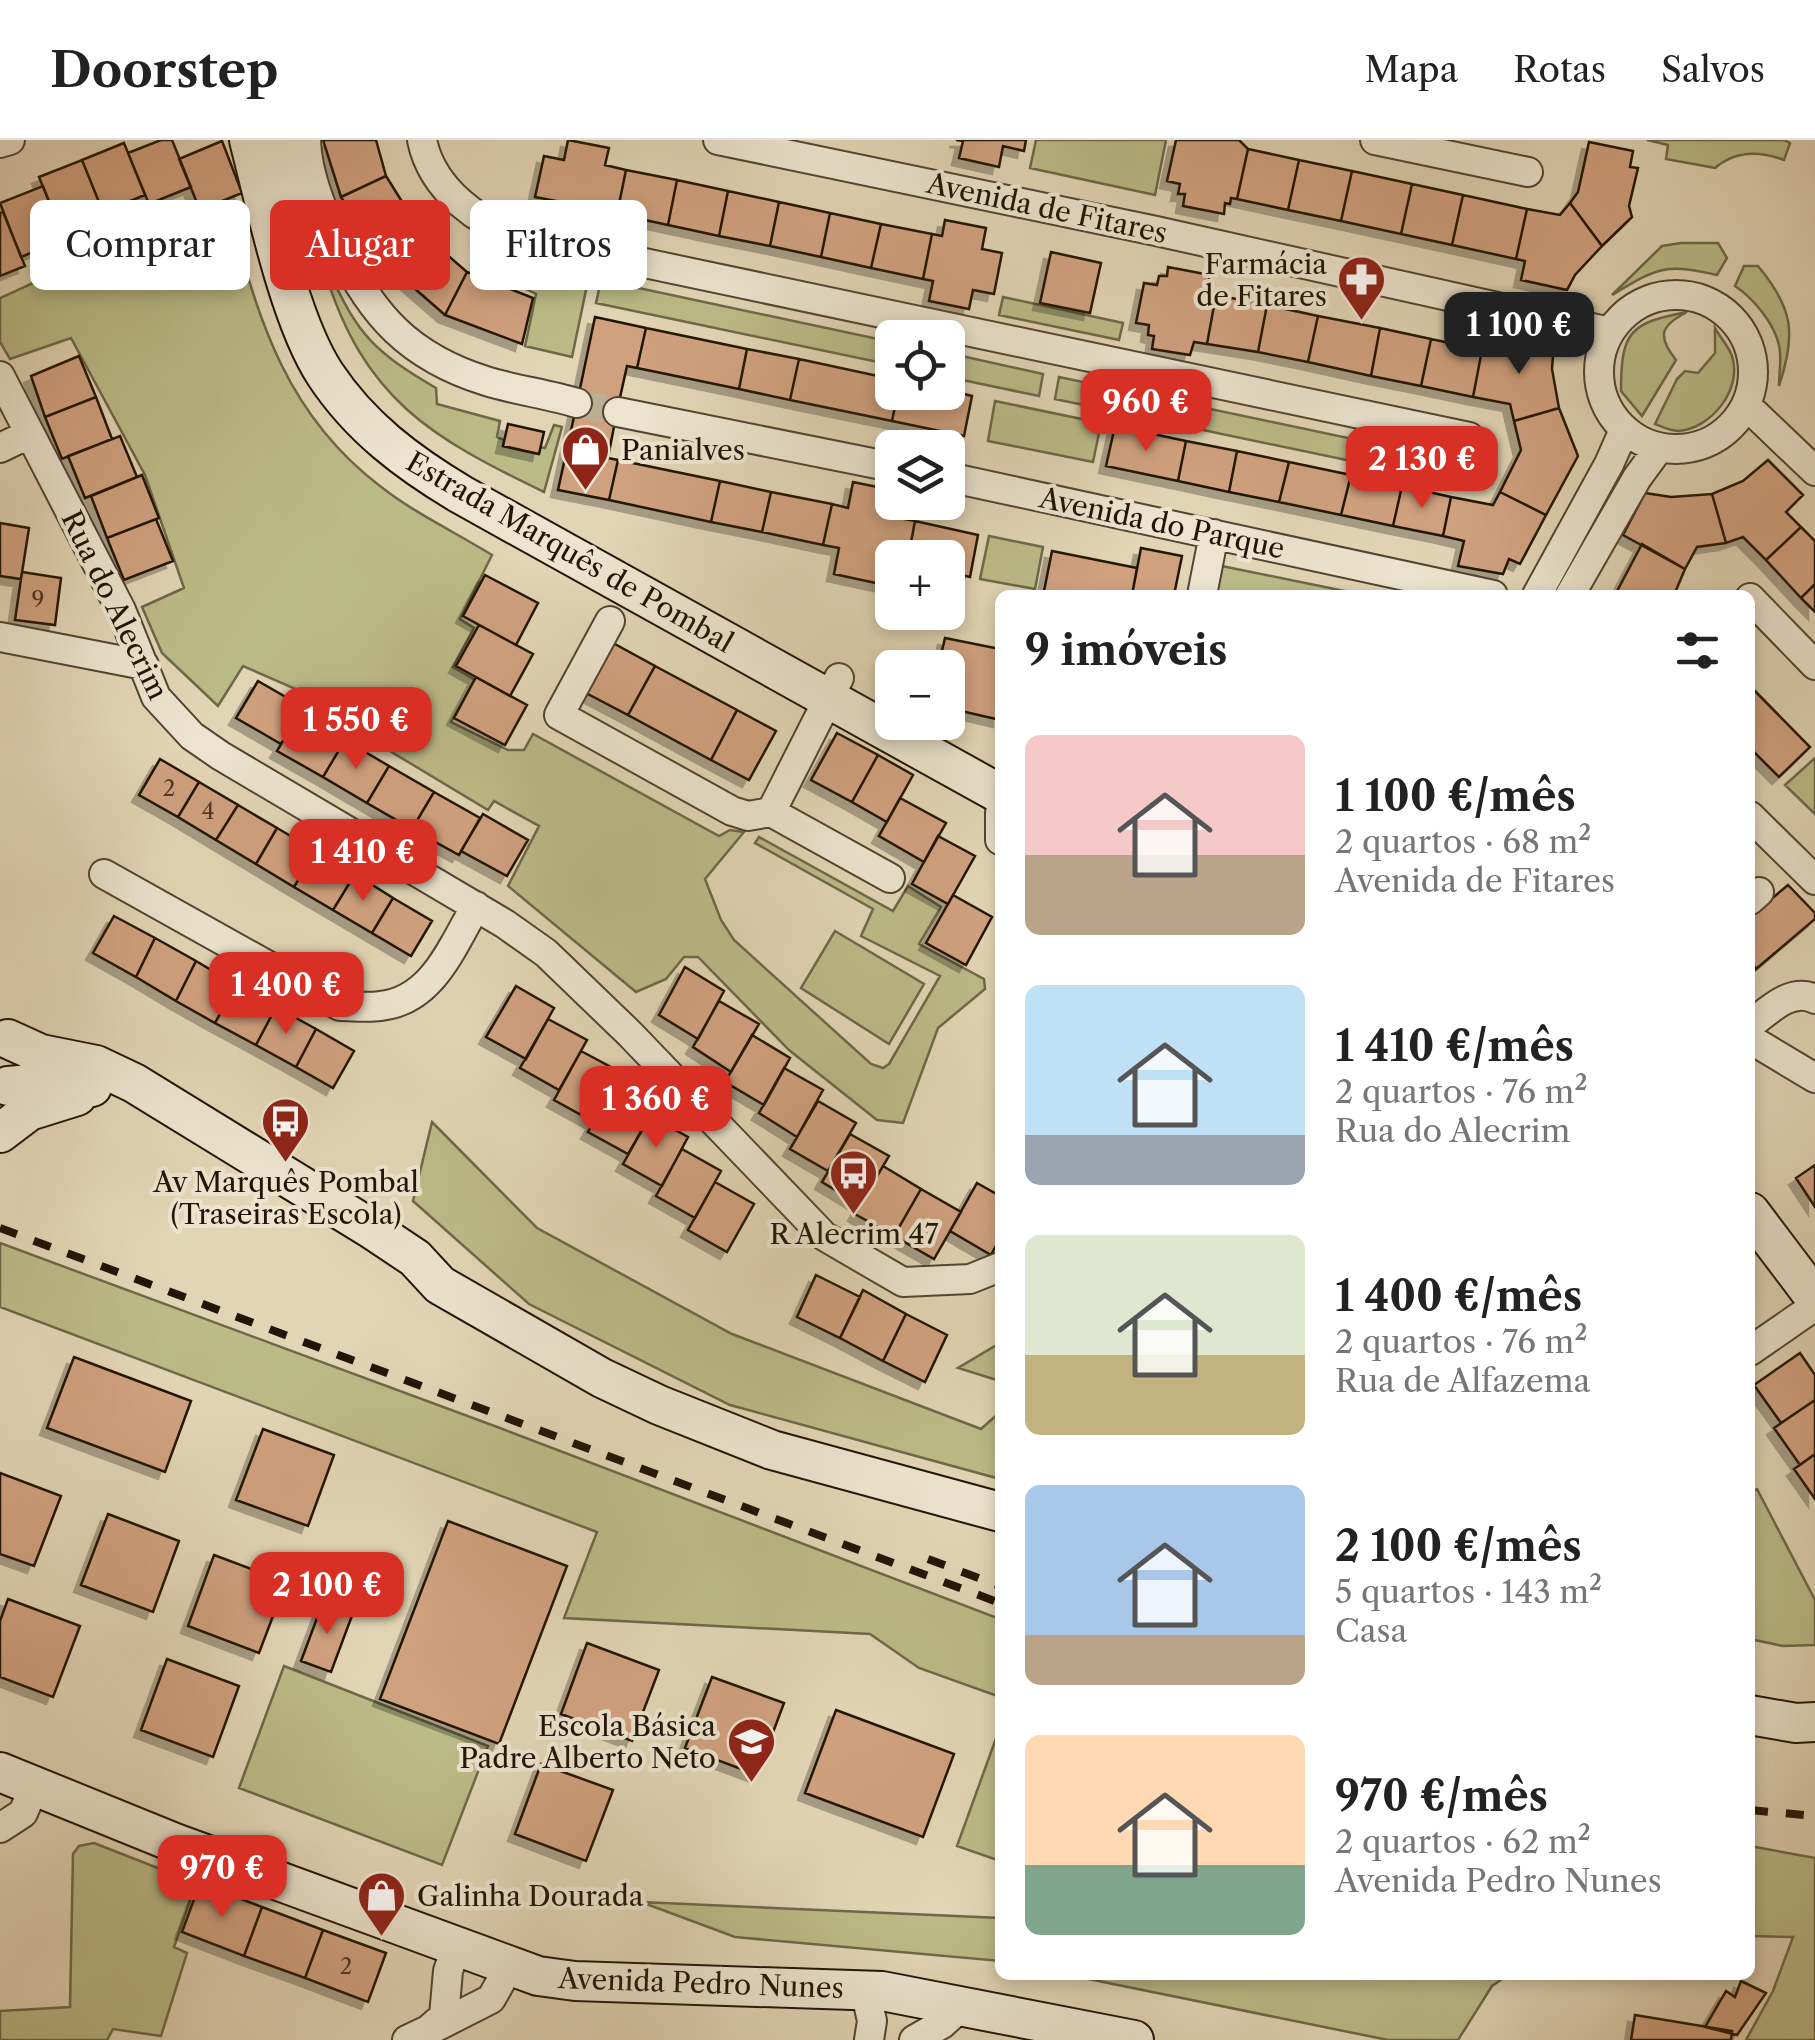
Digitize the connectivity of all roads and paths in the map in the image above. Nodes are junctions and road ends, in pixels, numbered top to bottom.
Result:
1 (10, 140) edge
2 (249, 140) edge
3 (282, 140) edge
4 (306, 140) edge
5 (422, 140) edge
6 (718, 140) edge
7 (1375, 140) edge
8 (0, 143) edge
9 (1528, 172) dead end
10 (1610, 332) junction
11 (0, 376) edge
12 (576, 402) tunnel mouth
13 (1746, 406) junction
14 (618, 412) tunnel mouth
15 (1624, 430) junction
16 (30, 434) junction
17 (1469, 437) dead end
18 (0, 448) edge
19 (1659, 448) junction
20 (875, 463) edge
21 (1815, 471) edge
22 (965, 482) edge
23 (1214, 534) junction
24 (1203, 590) edge
25 (1470, 590) edge
26 (1540, 590) edge
27 (1573, 590) edge
28 (1755, 603) edge
29 (610, 621) dead end
30 (0, 637) edge
31 (1815, 665) edge
32 (144, 666) junction
33 (833, 689) junction
34 (875, 702) edge
35 (954, 740) edge
36 (995, 762) edge
37 (995, 791) edge
38 (771, 812) junction
39 (1755, 821) edge
40 (104, 874) dead end
41 (890, 878) dead end
42 (1815, 880) edge
43 (476, 906) junction
44 (1815, 999) edge
45 (1755, 1020) edge
46 (4, 1036) edge
47 (1755, 1043) edge
48 (1815, 1078) edge
49 (3, 1090) edge
50 (107, 1093) junction
51 (0, 1133) edge
52 (1755, 1219) edge
53 (995, 1269) edge
54 (440, 1285) junction
55 (1815, 1298) edge
56 (1815, 1306) edge
57 (1755, 1348) edge
58 (995, 1511) edge
59 (1755, 1716) edge
60 (1815, 1722) edge
61 (17, 1780) edge
62 (0, 1828) edge
63 (456, 1948) junction
64 (509, 1967) junction
65 (865, 1990) junction
66 (962, 2006) junction
67 (418, 2035) edge
68 (869, 2040) edge
69 (914, 2040) edge
70 (1134, 2040) edge

1 - 8 street
2 - 33 street, Estrada Marquês de Pombal
3 - 33 street, Estrada Marquês de Pombal
4 - 12 street
5 - 17 street
6 - 10 street, Avenida de Fitares
7 - 9 street
10 - 13 street
10 - 15 street
11 - 16 street, Rua do Alecrim
13 - 19 street
13 - 21 street
14 - 20 street
15 - 19 street
15 - 26 street
16 - 18 street
16 - 32 street, Rua do Alecrim
19 - 27 street
22 - 23 street, Avenida do Parque
23 - 24 street
23 - 25 street, Avenida do Parque
28 - 31 street
29 - 38 street
30 - 32 street
32 - 43 street, Rua do Alecrim
33 - 34 street, Estrada Marquês de Pombal
33 - 37 street, Estrada Marquês de Pombal
33 - 38 street
35 - 36 street
38 - 41 street
39 - 42 street
40 - 43 street
43 - 53 street, Rua do Alecrim
44 - 45 street
46 - 49 street
46 - 54 street
47 - 48 street
49 - 50 street
50 - 51 street
50 - 54 street
52 - 55 street
54 - 58 street
56 - 57 street
59 - 60 street
61 - 62 street
61 - 63 street, Avenida Pedro Nunes
63 - 64 street, Avenida Pedro Nunes
63 - 67 street
64 - 65 street, Avenida Pedro Nunes
64 - 67 street
65 - 66 street, Avenida Pedro Nunes
65 - 68 street
66 - 69 street
66 - 70 street, Avenida Pedro Nunes

